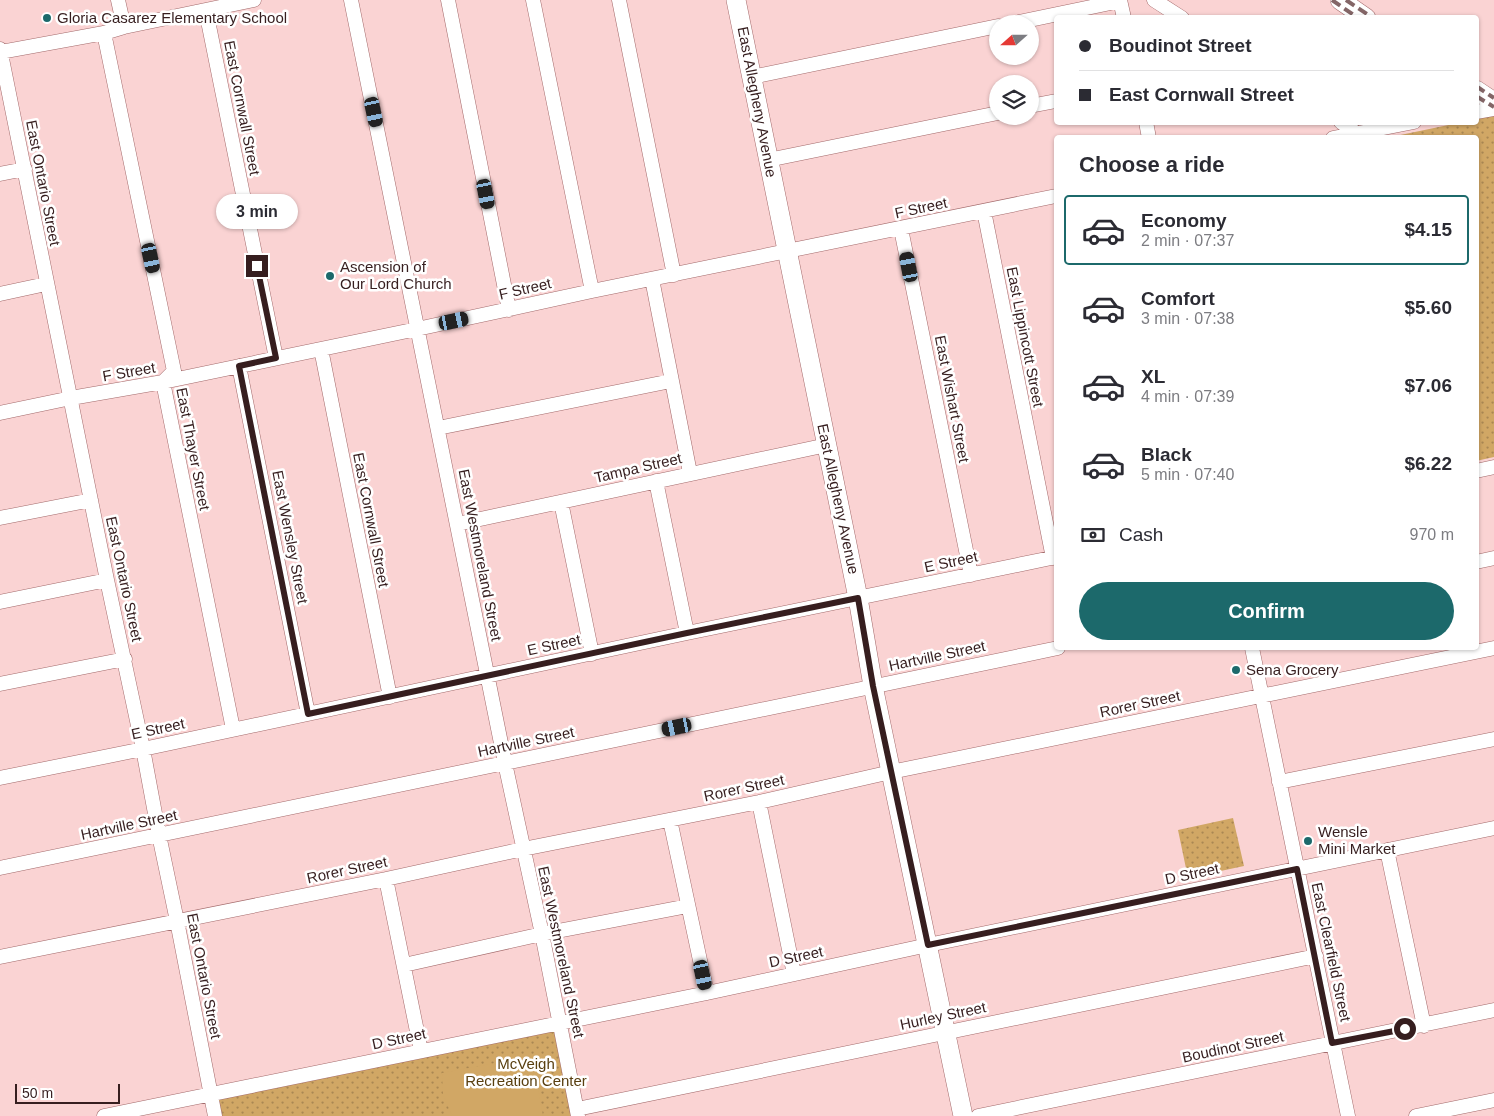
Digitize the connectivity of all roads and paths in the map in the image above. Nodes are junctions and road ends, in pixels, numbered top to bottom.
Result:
1 (118, 0) edge
2 (351, 0) edge
3 (448, 0) edge
4 (533, 0) edge
5 (619, 0) edge
6 (736, 0) edge
7 (1120, 0) edge
8 (1154, 0) edge
9 (1340, 0) edge
10 (247, 1) edge
11 (206, 11) junction
12 (1123, 15) edge
13 (1177, 15) edge
14 (1362, 15) edge
15 (1039, 18) edge
16 (124, 27) junction
17 (989, 28) edge
18 (104, 32) junction
19 (0, 51) edge
20 (752, 77) junction
21 (1479, 92) edge
22 (1054, 101) edge
23 (1494, 102) edge
24 (1039, 104) edge
25 (1494, 109) edge
26 (1479, 112) edge
27 (989, 115) edge
28 (1346, 125) edge
29 (1397, 125) edge
30 (1356, 132) junction
31 (1344, 135) edge
32 (768, 160) junction
33 (25, 169) junction
34 (0, 174) edge
35 (1054, 196) edge
36 (984, 211) junction
37 (902, 229) junction
38 (787, 251) junction
39 (674, 275) junction
40 (652, 279) junction
41 (46, 284) junction
42 (592, 291) junction
43 (0, 294) edge
44 (510, 310) junction
45 (417, 329) junction
46 (321, 349) junction
47 (276, 358) junction
48 (239, 366) junction
49 (671, 381) junction
50 (163, 382) junction
51 (71, 398) junction
52 (0, 413) edge
53 (438, 428) junction
54 (827, 445) junction
55 (1494, 467) edge
56 (1479, 470) edge
57 (690, 473) junction
58 (656, 481) junction
59 (91, 500) junction
60 (561, 502) junction
61 (0, 518) edge
62 (457, 524) junction
63 (1054, 558) edge
64 (1494, 558) edge
65 (1479, 561) edge
66 (971, 575) junction
67 (107, 580) junction
68 (858, 598) junction
69 (0, 602) edge
70 (687, 633) junction
71 (1494, 648) edge
72 (1054, 649) edge
73 (1252, 650) edge
74 (592, 654) junction
75 (124, 659) junction
76 (488, 676) junction
77 (0, 684) edge
78 (873, 686) junction
79 (1262, 696) junction
80 (390, 697) junction
81 (308, 714) junction
82 (233, 730) junction
83 (1494, 739) edge
84 (143, 749) junction
85 (505, 764) junction
86 (891, 772) junction
87 (0, 778) edge
88 (1280, 782) junction
89 (759, 802) junction
90 (670, 820) junction
91 (1494, 828) edge
92 (159, 835) junction
93 (523, 848) junction
94 (1387, 850) junction
95 (0, 868) edge
96 (1297, 869) junction
97 (386, 878) junction
98 (688, 906) junction
99 (177, 921) junction
100 (542, 934) junction
101 (928, 945) junction
102 (1316, 956) junction
103 (0, 957) edge
104 (404, 965) junction
105 (794, 974) junction
106 (707, 993) junction
107 (1494, 1010) edge
108 (559, 1023) junction
109 (1424, 1026) junction
110 (945, 1032) junction
111 (1332, 1043) junction
112 (421, 1051) junction
113 (211, 1094) junction
114 (1494, 1100) edge
115 (577, 1112) edge
116 (104, 1116) edge
117 (215, 1116) edge
118 (962, 1116) edge
119 (978, 1116) edge
120 (1348, 1116) edge
121 (1416, 1116) edge

1 - 16 street
2 - 45 street, East Westmoreland Street
3 - 44 street
4 - 42 street
5 - 39 street
6 - 20 main road, East Allegheny Avenue
7 - 12 street
7 - 15 street
8 - 13 street
9 - 14 main road
10 - 11 street
11 - 16 street
11 - 47 street, East Cornwall Street
16 - 18 street
17 - 20 street
18 - 19 street
18 - 50 street, East Thayer Street
19 - 33 street, East Ontario Street
20 - 32 main road, East Allegheny Avenue
21 - 23 main road
22 - 24 street
25 - 26 street
27 - 32 street
28 - 30 street
29 - 30 street
30 - 31 street
32 - 38 main road, East Allegheny Avenue
33 - 34 street
33 - 41 street, East Ontario Street
35 - 36 street, F Street
36 - 37 street, F Street
36 - 63 street, East Lippincott Street
37 - 38 street, F Street
37 - 66 street, East Wishart Street
38 - 39 street, F Street
38 - 54 main road, East Allegheny Avenue
39 - 40 street, F Street
40 - 42 street, F Street
40 - 49 street
41 - 43 street
41 - 51 street, East Ontario Street
42 - 44 street, F Street
44 - 45 street, F Street
45 - 46 street, F Street
45 - 53 street, East Westmoreland Street
46 - 47 street, F Street
46 - 80 street, East Cornwall Street
47 - 48 street, F Street
48 - 50 street, F Street
48 - 81 street, East Wensley Street
49 - 53 street
49 - 57 street
50 - 51 street, F Street
50 - 82 street, East Thayer Street
51 - 52 street, F Street
51 - 59 street, East Ontario Street
53 - 62 street, East Westmoreland Street
54 - 57 street, Tampa Street
54 - 68 main road, East Allegheny Avenue
55 - 56 street
57 - 58 street, Tampa Street
58 - 60 street, Tampa Street
58 - 70 street
59 - 61 street
59 - 67 street, East Ontario Street
60 - 62 street, Tampa Street
60 - 74 street
62 - 76 street, East Westmoreland Street
63 - 66 street, E Street
64 - 65 street
66 - 68 street, E Street
67 - 69 street
67 - 75 street, East Ontario Street
68 - 70 street, E Street
68 - 78 main road, East Allegheny Avenue
70 - 74 street, E Street
71 - 79 street, Rorer Street
72 - 78 street, Hartville Street
73 - 79 street, East Clearfield Street
74 - 76 street, E Street
75 - 77 street
75 - 84 street, East Ontario Street
76 - 80 street, E Street
76 - 85 street, East Westmoreland Street
78 - 85 street, Hartville Street
78 - 86 main road, East Allegheny Avenue
79 - 86 street, Rorer Street
79 - 88 street, East Clearfield Street
80 - 81 street, E Street
81 - 82 street, E Street
82 - 84 street, E Street
83 - 88 street
84 - 87 street, E Street
84 - 92 street, East Ontario Street
85 - 92 street, Hartville Street
85 - 93 street, East Westmoreland Street
86 - 89 street, Rorer Street
86 - 101 main road, East Allegheny Avenue
88 - 96 street, East Clearfield Street
89 - 90 street, Rorer Street
89 - 105 street
90 - 93 street, Rorer Street
90 - 98 street
91 - 94 street, D Street
92 - 95 street, Hartville Street
92 - 99 street, East Ontario Street
93 - 97 street, Rorer Street
93 - 100 street, East Westmoreland Street
94 - 96 street, D Street
94 - 109 street
96 - 101 street, D Street
96 - 102 street, East Clearfield Street
97 - 99 street, Rorer Street
97 - 104 street
98 - 100 street
98 - 106 street
99 - 103 street, Rorer Street
99 - 113 street, East Ontario Street
100 - 104 street
100 - 108 street, East Westmoreland Street
101 - 105 street, D Street
101 - 110 main road, East Allegheny Avenue
102 - 110 street, Hurley Street
102 - 111 street, East Clearfield Street
104 - 112 street
105 - 106 street, D Street
106 - 108 street, D Street
107 - 109 street, Boudinot Street
108 - 112 street, D Street
108 - 115 street, East Westmoreland Street
109 - 111 street, Boudinot Street
110 - 115 street, Hurley Street
110 - 118 main road, East Allegheny Avenue
111 - 119 street, Boudinot Street
111 - 120 street, East Clearfield Street
112 - 113 street, D Street
113 - 116 street, D Street
113 - 117 street, East Ontario Street
114 - 121 street

